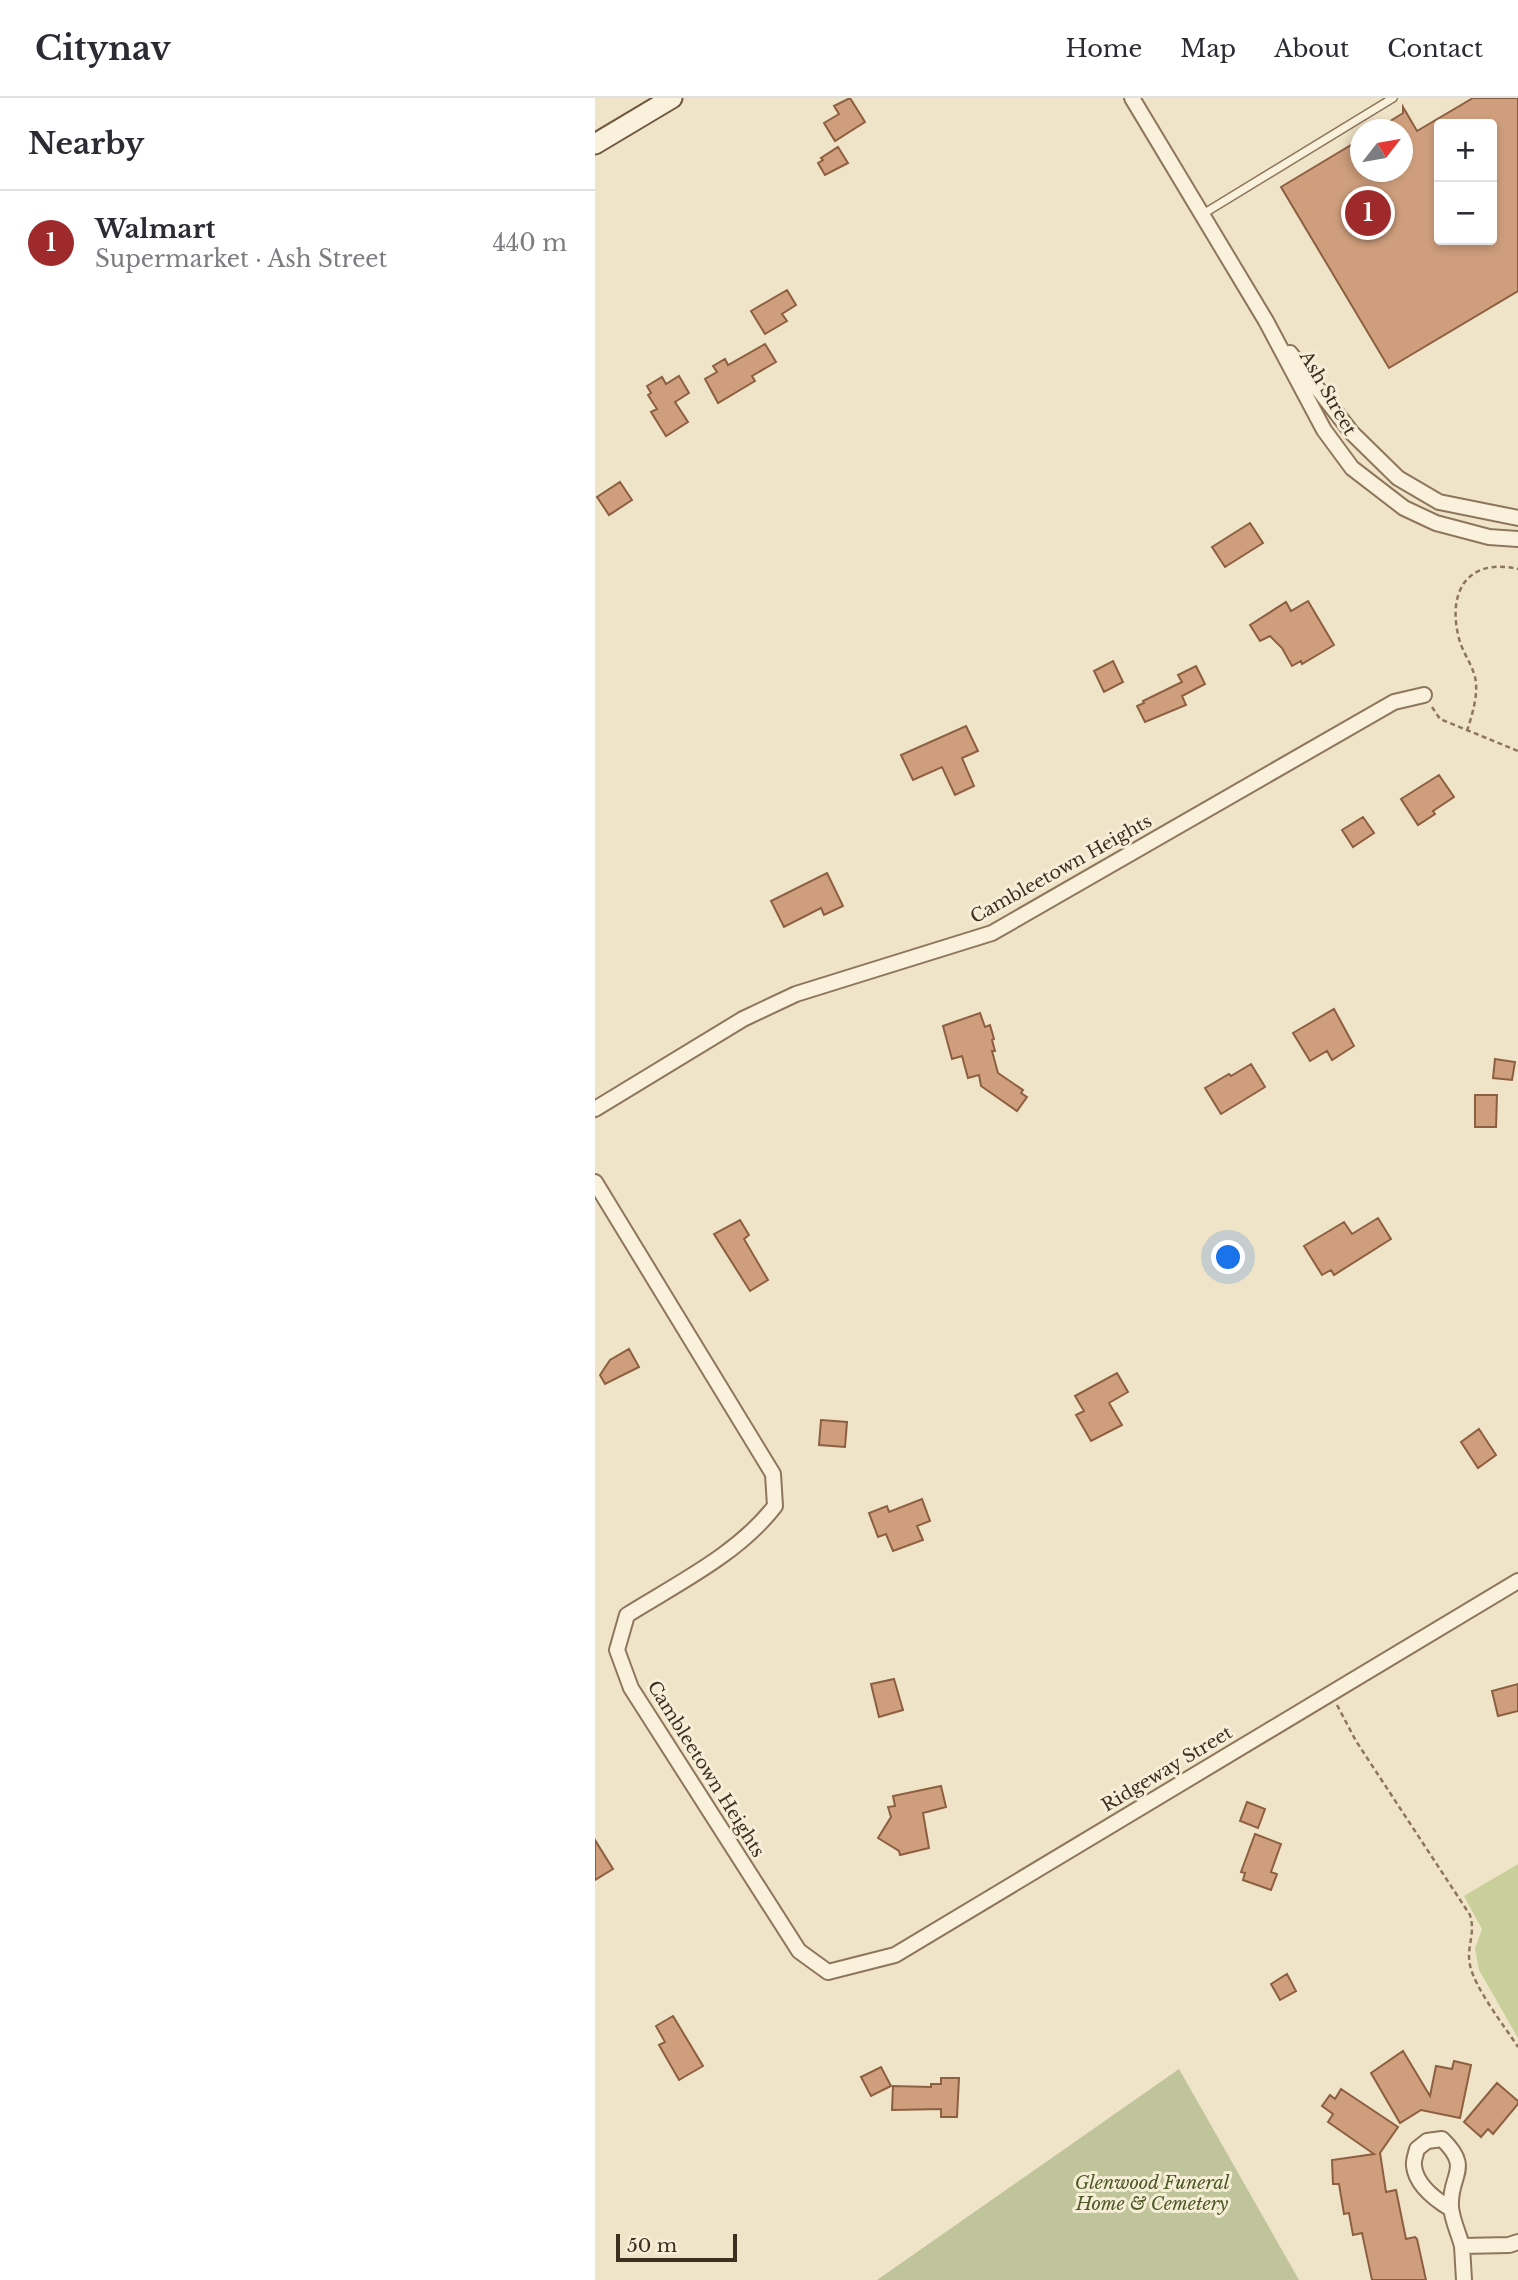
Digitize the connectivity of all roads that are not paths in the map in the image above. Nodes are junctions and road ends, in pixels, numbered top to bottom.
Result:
1 (672, 98) edge
2 (1132, 98) edge
3 (1393, 98) edge
4 (595, 144) edge
5 (1203, 214) junction
6 (1266, 321) junction
7 (1518, 518) edge
8 (1518, 539) edge
9 (1424, 695) road end
10 (595, 1109) edge
11 (595, 1182) edge
12 (1518, 1581) edge
13 (828, 1972) joint
14 (1451, 2209) junction
15 (1518, 2242) edge
16 (1462, 2246) junction
17 (1464, 2280) edge

1 - 4 street
2 - 5 street, Ash Street
3 - 5 lane
5 - 6 street, Ash Street
6 - 7 street, Ash Street
6 - 8 street, Ash Street
9 - 10 street, Cambleetown Heights
11 - 13 street, Cambleetown Heights
12 - 13 street, Ridgeway Street
14 - 14 street
14 - 16 street
15 - 16 street
16 - 17 street

